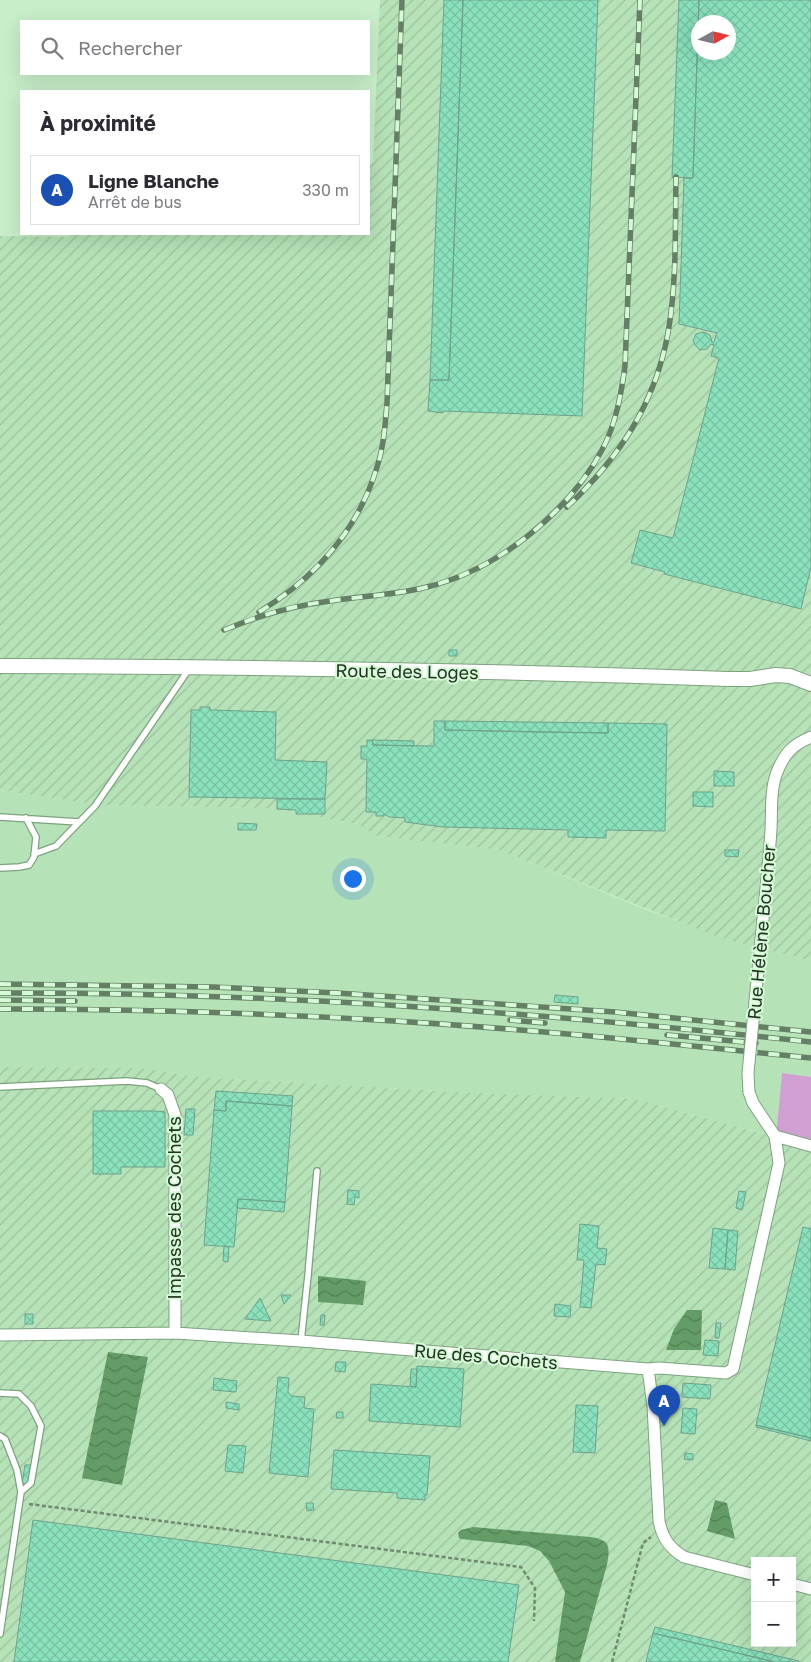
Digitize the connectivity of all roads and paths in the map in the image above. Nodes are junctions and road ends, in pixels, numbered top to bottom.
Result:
1 (0, 666) edge
2 (190, 667) junction
3 (811, 684) edge
4 (811, 737) edge
5 (0, 817) edge
6 (26, 818) junction
7 (79, 822) junction
8 (34, 854) junction
9 (0, 868) edge
10 (0, 1087) edge
11 (160, 1089) joint
12 (775, 1136) junction
13 (811, 1146) edge
14 (317, 1171) dead end
15 (175, 1332) junction
16 (0, 1335) edge
17 (300, 1341) junction
18 (648, 1369) junction
19 (0, 1393) edge
20 (0, 1436) edge
21 (21, 1492) junction
22 (20, 1502) junction
23 (661, 1532) junction
24 (751, 1574) edge
25 (796, 1585) edge
26 (811, 1589) edge
27 (534, 1621) dead end
28 (0, 1634) edge
29 (612, 1662) edge

1 - 2 street, Route des Loges
2 - 3 street, Route des Loges
2 - 7 lane
4 - 12 street, Rue Hélène Boucher, bridge
5 - 6 lane
6 - 7 lane
6 - 8 lane
7 - 8 lane
8 - 9 lane
10 - 11 lane
11 - 15 street, Impasse des Cochets
12 - 13 street
12 - 18 street, Rue des Cochets
14 - 17 lane
15 - 16 street, Rue des Cochets
15 - 17 street, Rue des Cochets
17 - 18 street, Rue des Cochets
18 - 23 street
19 - 21 lane
20 - 21 lane
21 - 22 lane
22 - 27 path
22 - 28 lane
23 - 24 street
23 - 29 path
25 - 26 street

